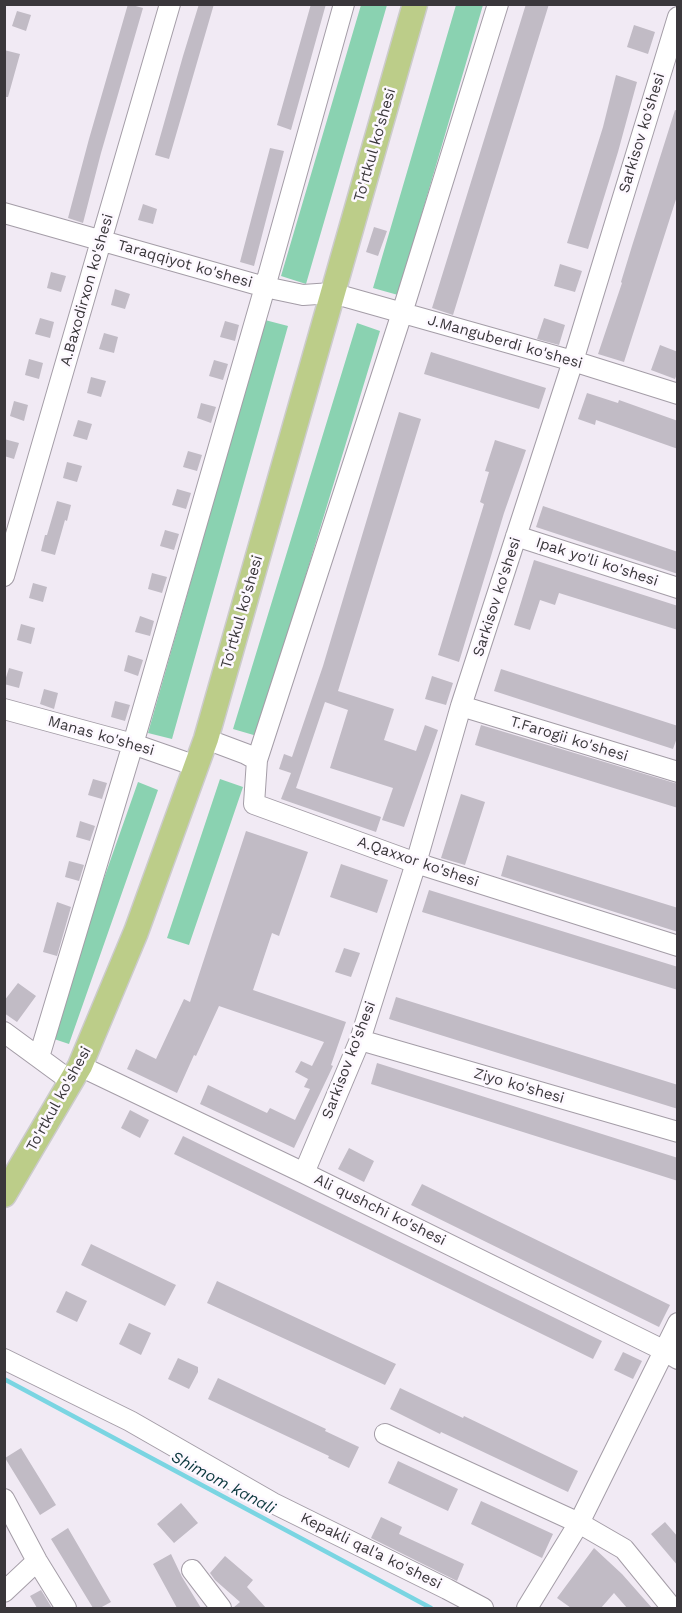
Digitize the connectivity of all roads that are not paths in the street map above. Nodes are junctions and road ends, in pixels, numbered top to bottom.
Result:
1 (170, 4) edge
2 (344, 4) edge
3 (415, 4) edge
4 (498, 4) edge
5 (678, 17) edge
6 (4, 213) edge
7 (101, 241) junction
8 (265, 287) junction
9 (332, 293) junction
10 (402, 313) junction
11 (573, 361) junction
12 (678, 394) edge
13 (516, 536) junction
14 (4, 576) edge
15 (678, 588) edge
16 (461, 706) junction
17 (4, 709) edge
18 (206, 740) junction
19 (133, 744) junction
20 (257, 760) junction
21 (196, 766) junction
22 (678, 772) edge
23 (416, 863) junction
24 (678, 946) edge
25 (4, 1032) edge
26 (360, 1040) junction
27 (39, 1057) junction
28 (76, 1074) junction
29 (678, 1132) edge
30 (304, 1173) junction
31 (4, 1195) edge
32 (678, 1323) edge
33 (670, 1354) edge
34 (4, 1359) edge
35 (385, 1434) dead end
36 (4, 1500) edge
37 (579, 1523) junction
38 (37, 1561) junction
39 (192, 1570) dead end
40 (4, 1592) edge
41 (66, 1608) edge
42 (221, 1608) edge
43 (483, 1608) edge
44 (527, 1608) edge
45 (672, 1608) edge

1 - 7 street, A.Baxodirxon ko'shesi
2 - 8 street
3 - 9 main road, To'rtkul ko'shesi
4 - 10 street
5 - 11 street, Sarkisov ko'shesi
6 - 7 street, Taraqqiyot ko'shesi
7 - 8 street, Taraqqiyot ko'shesi
7 - 14 street, A.Baxodirxon ko'shesi
8 - 9 street, Taraqqiyot ko'shesi
8 - 19 street
9 - 10 street, J.Manguberdi ko'shesi
9 - 18 main road, To'rtkul ko'shesi
10 - 11 street, J.Manguberdi ko'shesi
10 - 20 street
11 - 12 street, J.Manguberdi ko'shesi
11 - 13 street, Sarkisov ko'shesi
13 - 15 street, Ipak yo'li ko'shesi
13 - 16 street, Sarkisov ko'shesi
16 - 22 street, T.Farogii ko'shesi
16 - 23 street, Sarkisov ko'shesi
17 - 19 street, Manas ko'shesi
18 - 20 street
18 - 21 main road, To'rtkul ko'shesi
19 - 21 street, Manas ko'shesi
19 - 27 street
20 - 23 street, A.Qaxxor ko'shesi
21 - 28 main road, To'rtkul ko'shesi
23 - 24 street, A.Qaxxor ko'shesi
23 - 26 street, Sarkisov ko'shesi
25 - 27 street, Ali qushchi ko'shesi
26 - 29 street, Ziyo ko'shesi
26 - 30 street, Sarkisov ko'shesi
27 - 28 street, Ali qushchi ko'shesi
28 - 30 street, Ali qushchi ko'shesi
28 - 31 main road, To'rtkul ko'shesi
30 - 33 street, Ali qushchi ko'shesi
32 - 33 street
33 - 37 street
34 - 43 street, Kepakli qal'a ko'shesi
35 - 37 street
36 - 38 street
37 - 44 street
37 - 45 street
38 - 40 street
38 - 41 street
39 - 42 street

